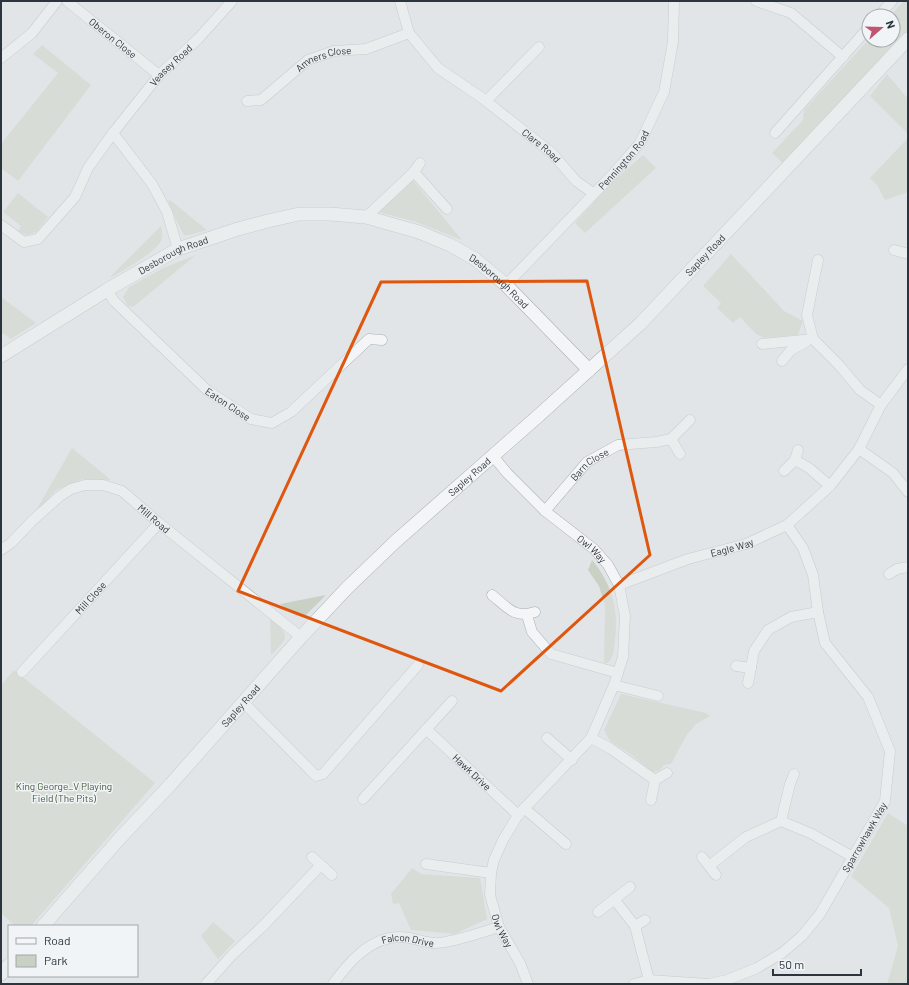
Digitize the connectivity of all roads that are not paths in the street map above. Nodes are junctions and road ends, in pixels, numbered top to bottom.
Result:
1 (57, 1) edge
2 (67, 1) edge
3 (232, 1) edge
4 (400, 1) edge
5 (674, 1) edge
6 (756, 1) edge
7 (409, 33) junction
8 (861, 36) edge
9 (908, 38) edge
10 (539, 47) dead end
11 (843, 57) junction
12 (1, 58) edge
13 (160, 75) junction
14 (247, 101) dead end
15 (486, 101) junction
16 (113, 133) junction
17 (775, 133) dead end
18 (420, 163) dead end
19 (414, 172) junction
20 (593, 193) junction
21 (447, 209) dead end
22 (366, 218) junction
23 (1, 225) edge
24 (178, 249) junction
25 (894, 250) dead end
26 (908, 254) edge
27 (818, 260) dead end
28 (506, 285) junction
29 (107, 290) junction
30 (813, 339) junction
31 (382, 340) dead end
32 (762, 344) dead end
33 (1, 356) edge
34 (782, 361) dead end
35 (908, 369) edge
36 (589, 370) junction
37 (881, 405) junction
38 (690, 420) dead end
39 (671, 439) junction
40 (859, 449) junction
41 (798, 450) dead end
42 (680, 454) dead end
43 (493, 456) junction
44 (795, 460) junction
45 (784, 471) dead end
46 (830, 486) junction
47 (908, 492) edge
48 (545, 511) junction
49 (160, 523) junction
50 (787, 525) junction
51 (1, 550) edge
52 (908, 567) edge
53 (889, 574) dead end
54 (619, 585) junction
55 (492, 596) dead end
56 (818, 612) junction
57 (302, 637) junction
58 (418, 665) dead end
59 (736, 666) dead end
60 (751, 668) junction
61 (22, 672) dead end
62 (618, 673) junction
63 (748, 683) dead end
64 (614, 686) junction
65 (658, 696) dead end
66 (452, 701) dead end
67 (243, 702) junction
68 (426, 729) junction
69 (547, 738) dead end
70 (591, 738) junction
71 (572, 760) junction
72 (667, 773) dead end
73 (794, 774) dead end
74 (655, 780) junction
75 (363, 799) dead end
76 (651, 800) dead end
77 (521, 811) junction
78 (781, 821) junction
79 (566, 844) dead end
80 (312, 857) dead end
81 (702, 857) dead end
82 (853, 857) junction
83 (426, 864) dead end
84 (320, 866) junction
85 (709, 866) junction
86 (491, 873) junction
87 (716, 874) dead end
88 (332, 876) dead end
89 (630, 887) dead end
90 (614, 899) junction
91 (598, 912) dead end
92 (645, 920) dead end
93 (44, 925) edge
94 (635, 926) junction
95 (499, 927) junction
96 (8, 966) edge
97 (1, 974) edge
98 (649, 980) junction
99 (728, 982) edge
100 (206, 984) edge
101 (333, 984) edge
102 (528, 984) edge
103 (634, 984) edge

1 - 12 street
2 - 13 street, Oberon Close
3 - 13 street, Veasey Road
4 - 7 street, Clare Road
5 - 20 street, Pennington Road
6 - 11 street
7 - 14 street, Amners Close
7 - 15 street, Clare Road
8 - 11 street
9 - 36 street, Sapley Road
10 - 15 street
11 - 17 street
13 - 16 street, Veasey Road
15 - 20 street, Clare Road
16 - 23 street, Veasey Road
16 - 24 street
18 - 19 street
19 - 21 street
19 - 22 street
20 - 28 street, Pennington Road
22 - 24 street, Desborough Road
22 - 28 street, Desborough Road
24 - 29 street, Desborough Road
25 - 26 street
27 - 30 street
28 - 36 street, Desborough Road
29 - 31 street, Eaton Close
29 - 33 street, Desborough Road
30 - 32 street
30 - 34 street
30 - 37 street
35 - 37 street, Eagle Way
36 - 43 street, Sapley Road
37 - 40 street, Eagle Way
38 - 39 street
39 - 42 street
39 - 48 street, Barn Close
40 - 46 street, Eagle Way
40 - 47 street
41 - 44 street
43 - 48 street, Owl Way
43 - 57 street, Sapley Road
44 - 45 street
44 - 46 street
46 - 50 street, Eagle Way
48 - 54 street, Owl Way
49 - 51 street, Mill Road
49 - 57 street, Mill Road
49 - 61 street, Mill Close
50 - 54 street, Eagle Way
50 - 56 street, Sparrowhawk Way
52 - 53 street
54 - 62 street, Owl Way
55 - 62 street
56 - 60 street
56 - 82 street, Sparrowhawk Way
57 - 67 street, Sapley Road
58 - 67 street
59 - 60 street
60 - 63 street
62 - 64 street, Owl Way
64 - 65 street
64 - 70 street, Owl Way
66 - 68 street
67 - 93 street, Sapley Road
68 - 75 street
68 - 77 street, Hawk Drive
69 - 71 street
70 - 71 street, Owl Way
70 - 74 street
71 - 77 street, Owl Way
72 - 74 street
73 - 78 street
74 - 76 street
77 - 79 street
77 - 86 street, Owl Way
78 - 82 street
78 - 85 street
80 - 84 street
81 - 85 street
82 - 99 street, Sparrowhawk Way
83 - 86 street
84 - 88 street
84 - 100 street
85 - 87 street
86 - 95 street, Owl Way
89 - 90 street
90 - 91 street
90 - 94 street
92 - 94 street
94 - 98 street
95 - 101 street, Falcon Drive
95 - 102 street, Owl Way
96 - 97 street
98 - 99 street, Sparrowhawk Way
98 - 103 street, Sparrowhawk Way

